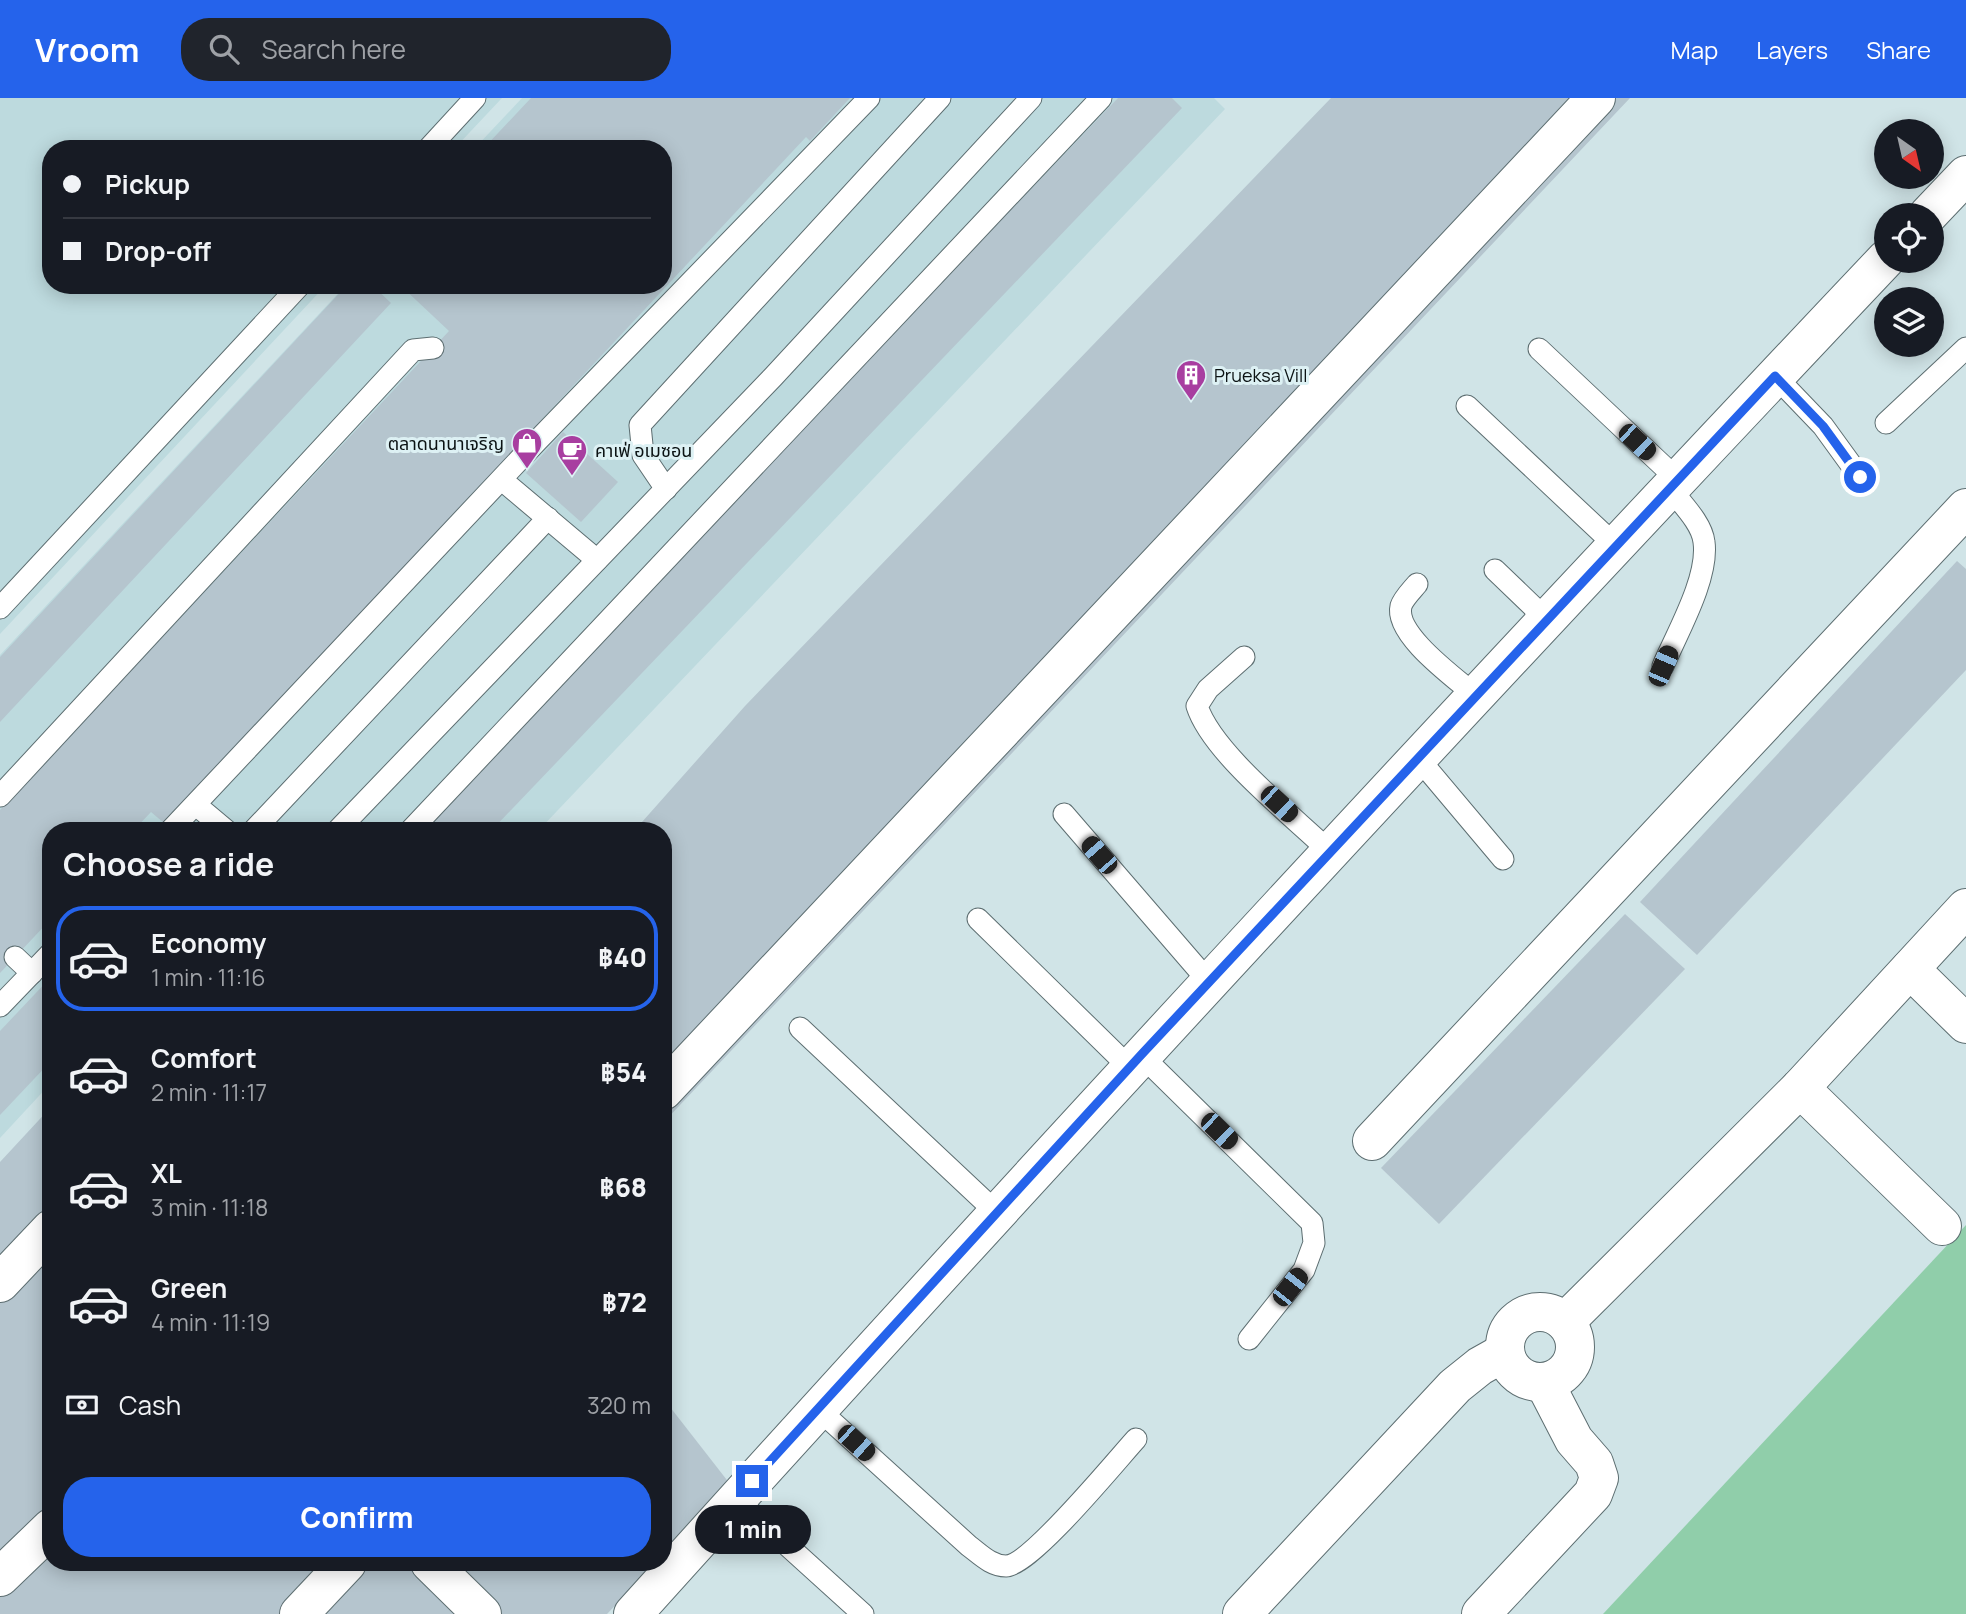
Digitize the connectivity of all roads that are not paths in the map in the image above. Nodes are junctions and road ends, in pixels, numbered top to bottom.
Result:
1 (475, 98) edge
2 (869, 98) edge
3 (940, 98) edge
4 (1031, 98) edge
5 (1101, 98) edge
6 (1596, 98) edge
7 (436, 140) edge
8 (1874, 272) edge
9 (292, 294) edge
10 (433, 348) dead end
11 (1966, 348) edge
12 (1539, 349) dead end
13 (1775, 376) junction
14 (1467, 406) dead end
15 (1886, 423) dead end
16 (1860, 477) dead end
17 (502, 480) junction
18 (1673, 483) junction
19 (666, 489) junction
20 (1966, 508) edge
21 (548, 518) junction
22 (1616, 546) junction
23 (597, 561) junction
24 (1495, 570) dead end
25 (1417, 584) dead end
26 (0, 608) edge
27 (1547, 620) junction
28 (1244, 657) dead end
29 (1663, 666) dead end
30 (1476, 696) junction
31 (1418, 758) junction
32 (0, 796) edge
33 (195, 805) junction
34 (1064, 814) dead end
35 (179, 822) edge
36 (216, 822) edge
37 (261, 822) edge
38 (346, 822) edge
39 (418, 822) edge
40 (1331, 852) junction
41 (1503, 859) dead end
42 (1966, 908) edge
43 (978, 919) dead end
44 (15, 957) dead end
45 (42, 962) edge
46 (1910, 969) junction
47 (32, 973) junction
48 (1209, 982) junction
49 (0, 1006) edge
50 (1966, 1024) edge
51 (800, 1028) dead end
52 (1135, 1061) junction
53 (672, 1081) edge
54 (1800, 1088) junction
55 (1372, 1141) dead end
56 (997, 1213) junction
57 (1942, 1226) dead end
58 (42, 1239) edge
59 (0, 1283) edge
60 (1565, 1322) junction
61 (1249, 1339) dead end
62 (1505, 1352) junction
63 (1544, 1382) junction
64 (818, 1409) junction
65 (1136, 1439) dead end
66 (736, 1500) junction
67 (42, 1537) edge
68 (339, 1571) edge
69 (437, 1571) edge
70 (672, 1571) edge
71 (672, 1571) edge
72 (0, 1577) edge
73 (299, 1614) edge
74 (482, 1614) edge
75 (633, 1614) edge
76 (863, 1614) edge
77 (1242, 1614) edge
78 (1481, 1614) edge

1 - 7 lane
2 - 17 lane
3 - 19 lane
4 - 19 lane
5 - 39 lane
6 - 53 street
8 - 13 street
9 - 26 lane
10 - 32 lane
11 - 15 lane
12 - 18 lane
13 - 16 lane
13 - 18 street
14 - 22 lane
17 - 21 lane
17 - 33 lane
18 - 22 street
18 - 29 lane
19 - 23 lane
20 - 55 street
21 - 23 lane
21 - 37 lane
22 - 27 street
23 - 38 lane
24 - 27 lane
25 - 30 lane
27 - 30 street
28 - 40 lane
30 - 31 street
31 - 40 street
31 - 41 lane
33 - 35 lane
33 - 36 lane
34 - 48 lane
40 - 48 street
42 - 46 street
43 - 52 lane
44 - 47 lane
45 - 47 lane
46 - 50 street
46 - 54 street
47 - 49 lane
48 - 52 street
51 - 56 lane
52 - 56 street
52 - 61 lane
54 - 57 street
54 - 60 street
56 - 64 street
58 - 59 street
60 - 62 street
60 - 63 street
62 - 63 street
62 - 77 street
63 - 78 street
64 - 65 lane
64 - 66 street
66 - 71 street
66 - 76 lane
67 - 72 street
68 - 73 street
69 - 74 street
70 - 75 street

